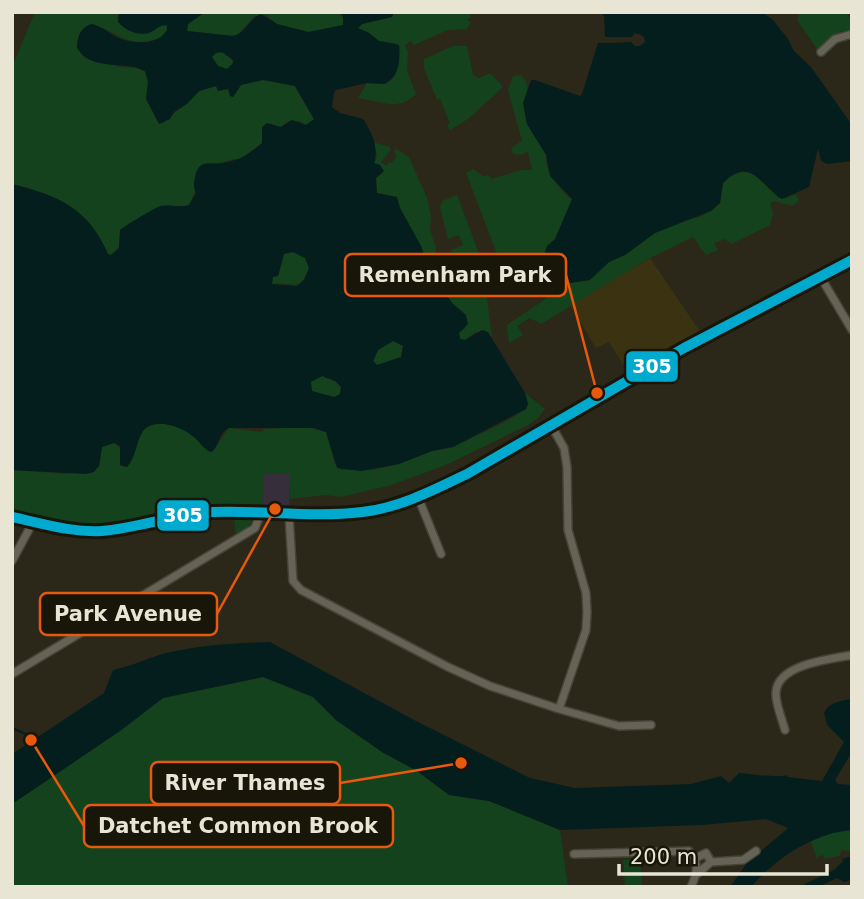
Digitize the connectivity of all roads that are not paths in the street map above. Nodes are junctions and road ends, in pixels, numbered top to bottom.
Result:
1 (852, 34) edge
2 (821, 52) dead end
3 (852, 260) edge
4 (820, 276) junction
5 (852, 330) edge
6 (551, 425) junction
7 (418, 497) junction
8 (260, 515) junction
9 (289, 515) junction
10 (12, 517) edge
11 (33, 522) junction
12 (441, 554) dead end
13 (12, 561) edge
14 (852, 655) edge
15 (12, 674) edge
16 (559, 709) junction
17 (651, 725) dead end
18 (785, 730) dead end
19 (756, 852) dead end
20 (574, 854) dead end
21 (696, 858) junction
22 (711, 862) junction
23 (697, 874) junction
24 (691, 887) edge

1 - 2 street
3 - 4 main road
4 - 5 street
4 - 6 main road
6 - 7 main road
6 - 16 street
7 - 9 main road
7 - 12 street
8 - 9 main road
8 - 11 main road
8 - 15 street
9 - 16 street
10 - 11 main road
11 - 13 street
14 - 18 street
16 - 17 street
19 - 22 street
20 - 21 street
21 - 22 street
21 - 23 street
22 - 23 street
23 - 24 street

